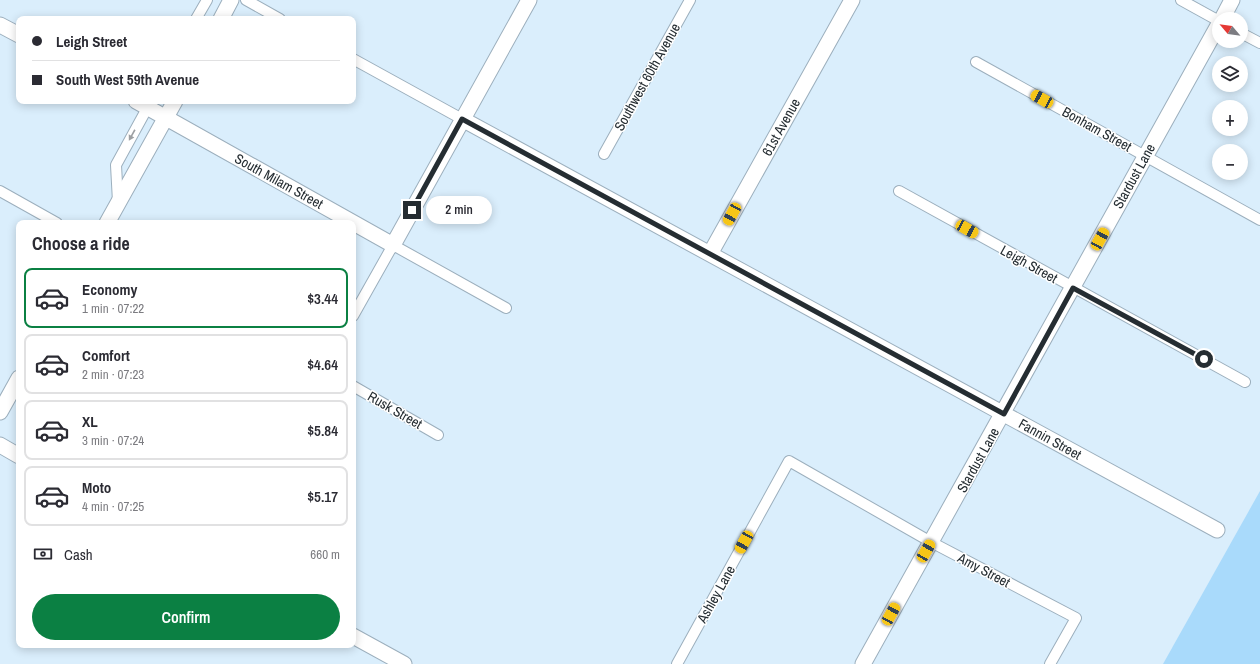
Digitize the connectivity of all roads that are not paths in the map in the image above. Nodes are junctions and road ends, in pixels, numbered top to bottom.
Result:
1 (207, 0) edge
2 (231, 0) edge
3 (246, 0) edge
4 (529, 0) edge
5 (690, 0) edge
6 (1181, 0) edge
7 (1232, 0) edge
8 (848, 1) edge
9 (1226, 12) edge
10 (198, 16) edge
11 (223, 16) edge
12 (275, 16) edge
13 (1212, 17) edge
14 (0, 25) edge
15 (16, 33) edge
16 (1212, 36) edge
17 (1248, 37) edge
18 (1260, 43) edge
19 (356, 61) edge
20 (976, 62) dead end
21 (145, 104) edge
22 (146, 104) edge
23 (173, 104) edge
24 (166, 118) junction
25 (462, 119) junction
26 (604, 154) dead end
27 (1145, 156) junction
28 (0, 191) edge
29 (899, 191) dead end
30 (118, 203) junction
31 (52, 220) edge
32 (109, 220) edge
33 (350, 220) edge
34 (1260, 220) edge
35 (356, 223) edge
36 (393, 244) junction
37 (710, 254) junction
38 (1073, 288) junction
39 (506, 308) dead end
40 (356, 311) edge
41 (1245, 382) dead end
42 (16, 383) edge
43 (356, 388) edge
44 (0, 412) edge
45 (1004, 414) junction
46 (438, 435) dead end
47 (0, 445) edge
48 (16, 454) edge
49 (789, 461) joint
50 (1217, 530) dead end
51 (932, 542) junction
52 (356, 638) edge
53 (404, 664) edge
54 (677, 664) edge
55 (863, 664) edge
56 (1050, 664) edge

1 - 10 street
2 - 11 street
3 - 12 street
4 - 25 street
5 - 26 street, Southwest 60th Avenue
6 - 13 street
7 - 9 street
8 - 37 street, 61st Avenue
14 - 15 street
16 - 27 street, Stardust Lane
17 - 18 street
19 - 25 street
20 - 27 street, Bonham Street
21 -> 30 street
22 - 24 street, South Milam Street
23 - 24 street
24 - 30 street
24 - 33 street, South Milam Street
25 - 36 street
25 - 37 street, Fannin Street
27 - 34 street, Bonham Street
27 - 38 street, Stardust Lane
28 - 31 street
29 - 38 street, Leigh Street
30 - 32 street
35 - 36 street, South Milam Street
36 - 39 street, South Milam Street
36 - 40 street
37 - 45 street, Fannin Street
38 - 41 street, Leigh Street
38 - 45 street, Stardust Lane
42 - 44 street
43 - 46 street, Rusk Street
45 - 50 street, Fannin Street
45 - 51 street, Stardust Lane
47 - 48 street
49 - 51 street, Amy Street
49 - 54 street, Ashley Lane
51 - 55 street, Stardust Lane
51 - 56 street, Amy Street
52 - 53 street

